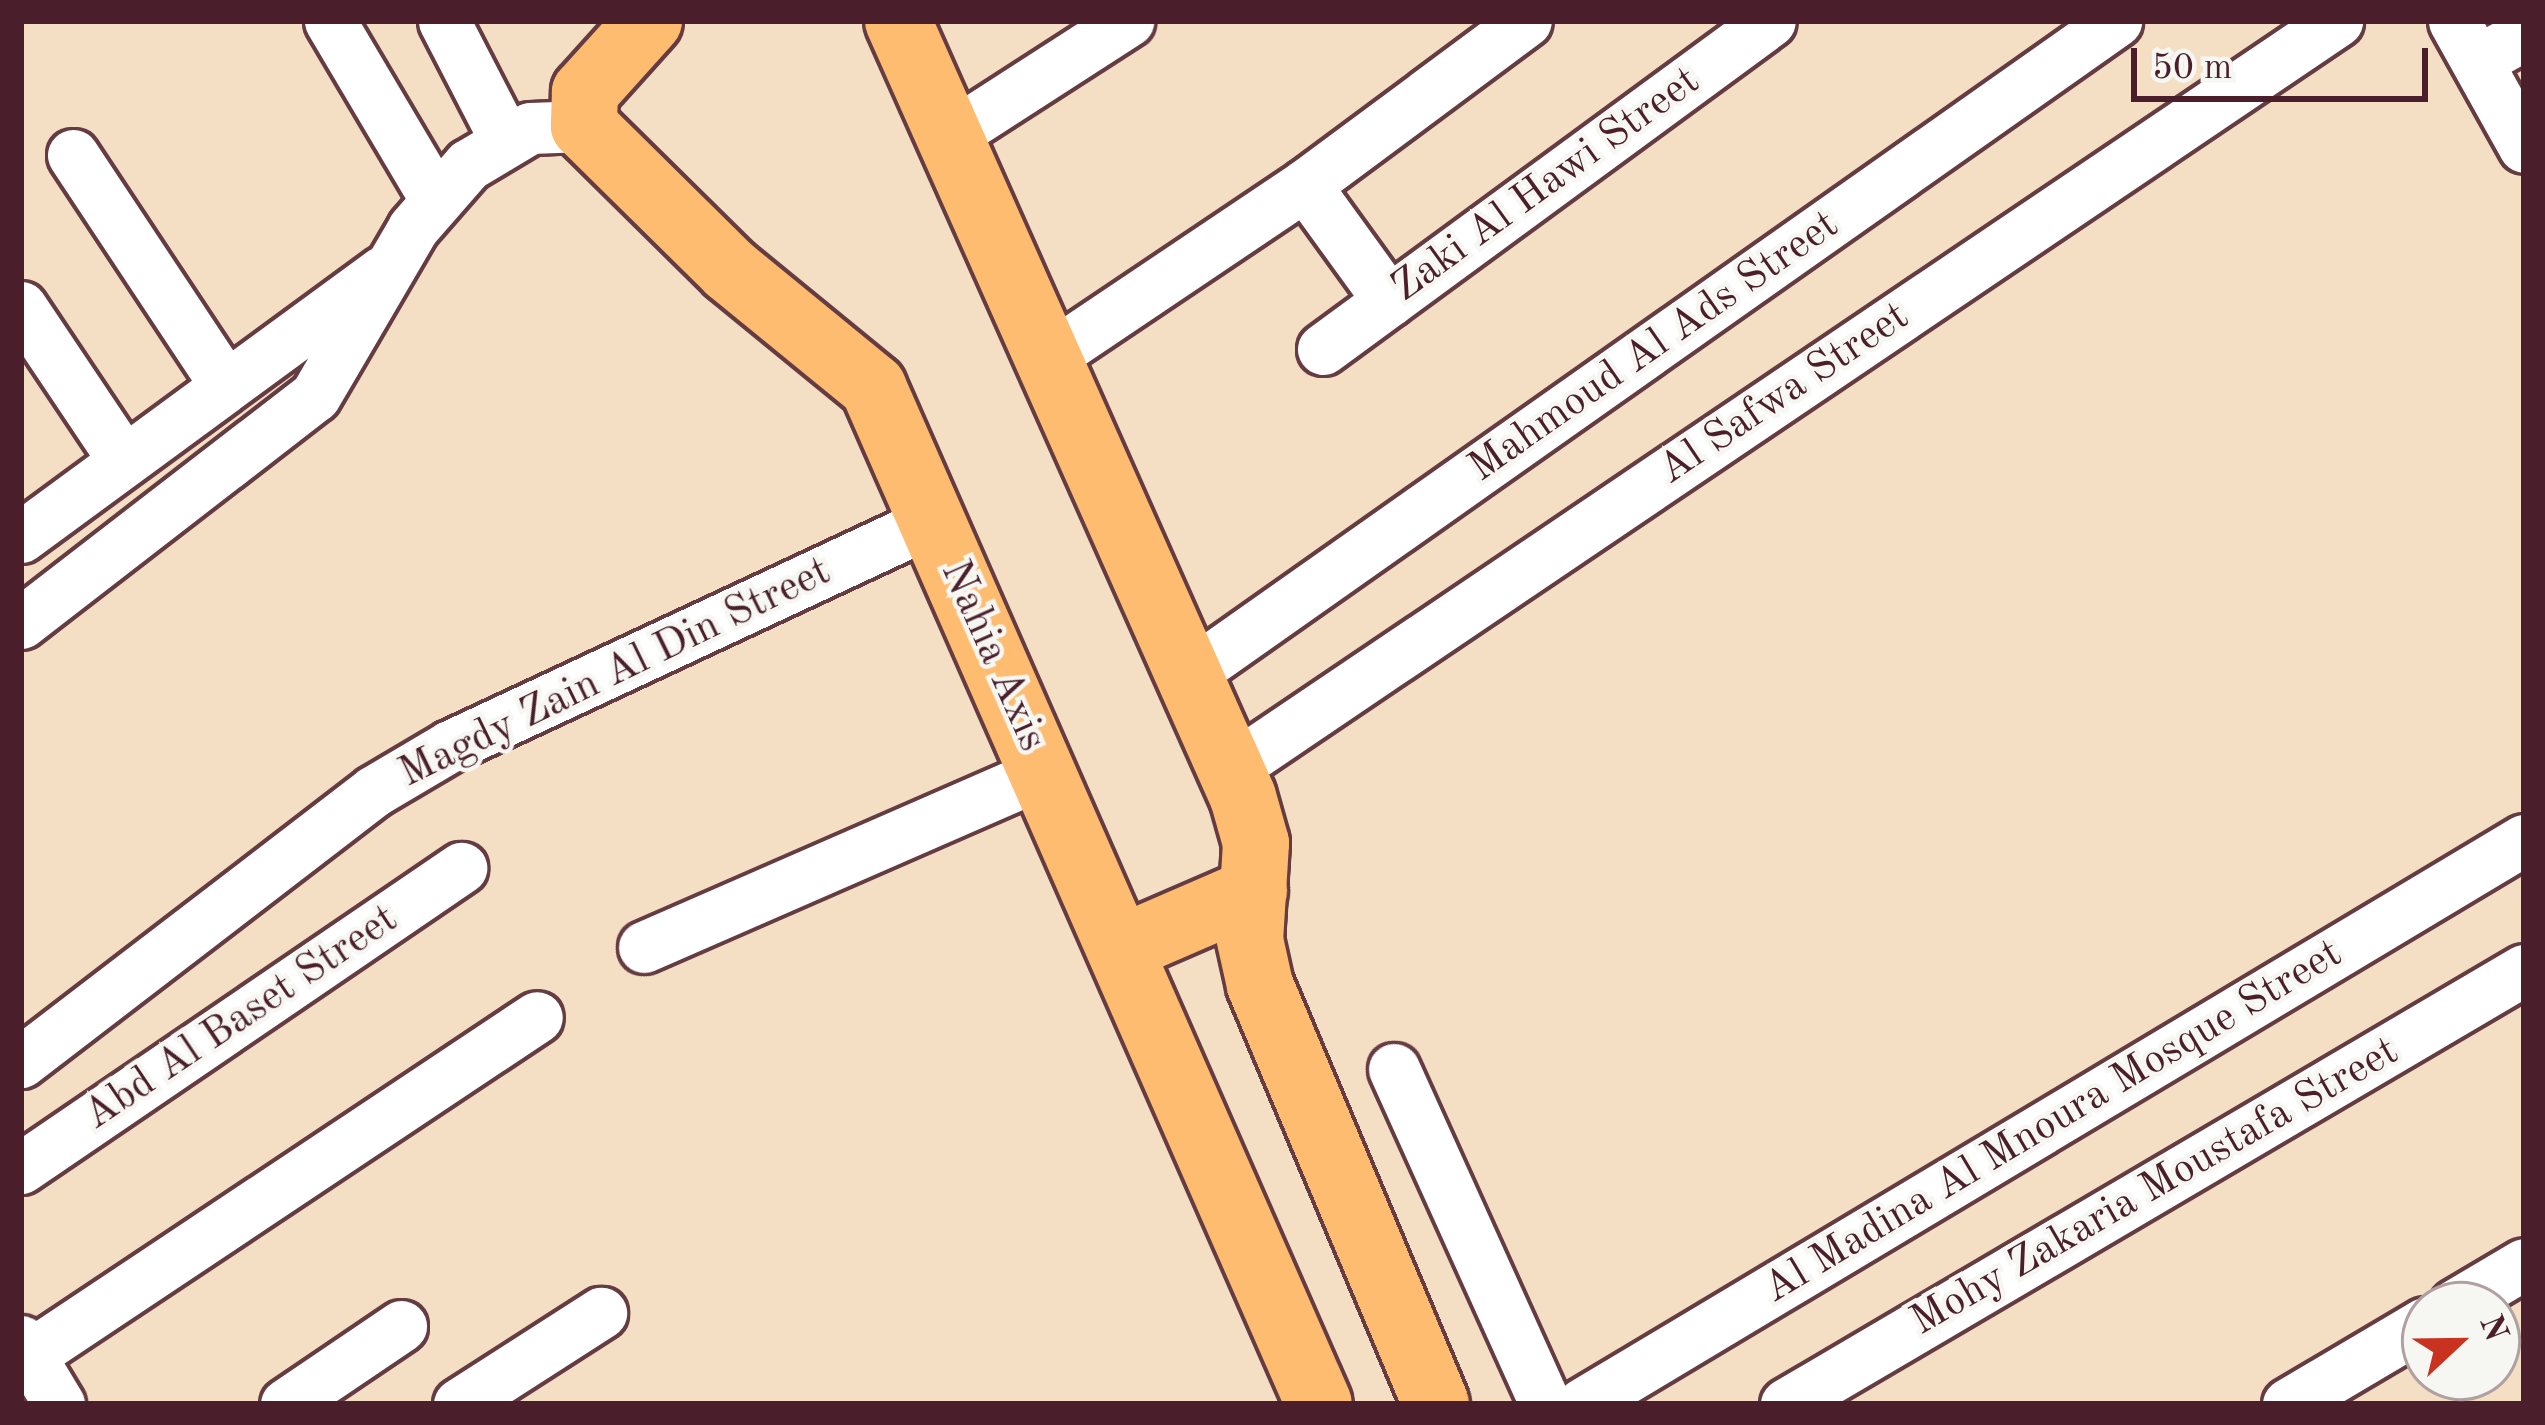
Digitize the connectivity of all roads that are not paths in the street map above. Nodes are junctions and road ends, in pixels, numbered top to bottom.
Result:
1 (330, 21) edge
2 (444, 21) edge
3 (649, 21) edge
4 (898, 21) edge
5 (1128, 21) edge
6 (1526, 21) edge
7 (1770, 21) edge
8 (2116, 21) edge
9 (2337, 21) edge
10 (2524, 35) edge
11 (2465, 41) edge
12 (584, 125) junction
13 (951, 135) junction
14 (506, 139) junction
15 (2524, 147) edge
16 (73, 155) dead end
17 (1305, 184) junction
18 (434, 197) junction
19 (398, 261) junction
20 (1389, 301) junction
21 (21, 307) edge
22 (1323, 349) dead end
23 (1052, 355) junction
24 (226, 386) junction
25 (124, 461) junction
26 (934, 520) junction
27 (21, 537) edge
28 (21, 623) edge
29 (1191, 673) junction
30 (1232, 768) junction
31 (1044, 772) junction
32 (2524, 840) edge
33 (461, 868) dead end
34 (1254, 891) junction
35 (644, 947) dead end
36 (1120, 949) junction
37 (2524, 970) edge
38 (537, 1017) dead end
39 (21, 1062) edge
40 (1394, 1069) dead end
41 (21, 1168) edge
42 (2524, 1264) edge
43 (2495, 1281) edge
44 (601, 1313) dead end
45 (401, 1326) dead end
46 (2401, 1337) edge
47 (25, 1348) edge
48 (59, 1404) edge
49 (286, 1404) edge
50 (459, 1404) edge
51 (1319, 1404) edge
52 (1436, 1404) edge
53 (1545, 1404) edge
54 (1582, 1404) edge
55 (1786, 1404) edge
56 (2288, 1404) edge

1 - 18 street
2 - 14 street
3 - 12 main road
4 - 13 main road
5 - 13 street
6 - 17 street
7 - 20 street, Zaki Al Hawi Street
8 - 29 street, Mahmoud Al Ads Street
9 - 30 street, Al Safwa Street
10 - 11 street
11 - 15 street
12 - 14 street
12 - 26 main road, Nahia Axis
13 - 23 main road
14 - 18 street
16 - 24 street
17 - 20 street
17 - 23 street
18 - 19 street
19 - 24 street
19 - 28 street
20 - 22 street, Zaki Al Hawi Street
21 - 25 street
23 - 29 main road
24 - 25 street
25 - 27 street
26 - 31 main road, Nahia Axis
26 - 39 street, Magdy Zain Al Din Street
29 - 30 main road
30 - 34 main road
31 - 35 street
31 - 36 main road, Nahia Axis
32 - 54 street, Al Madina Al Mnoura Mosque Street
33 - 41 street, Abd Al Baset Street
34 - 36 main road
34 - 52 main road
36 - 51 main road, Nahia Axis
37 - 55 street, Mohy Zakaria Moustafa Street
38 - 47 street
40 - 53 street
42 - 43 street
44 - 50 street
45 - 49 street
46 - 56 street
47 - 48 street

